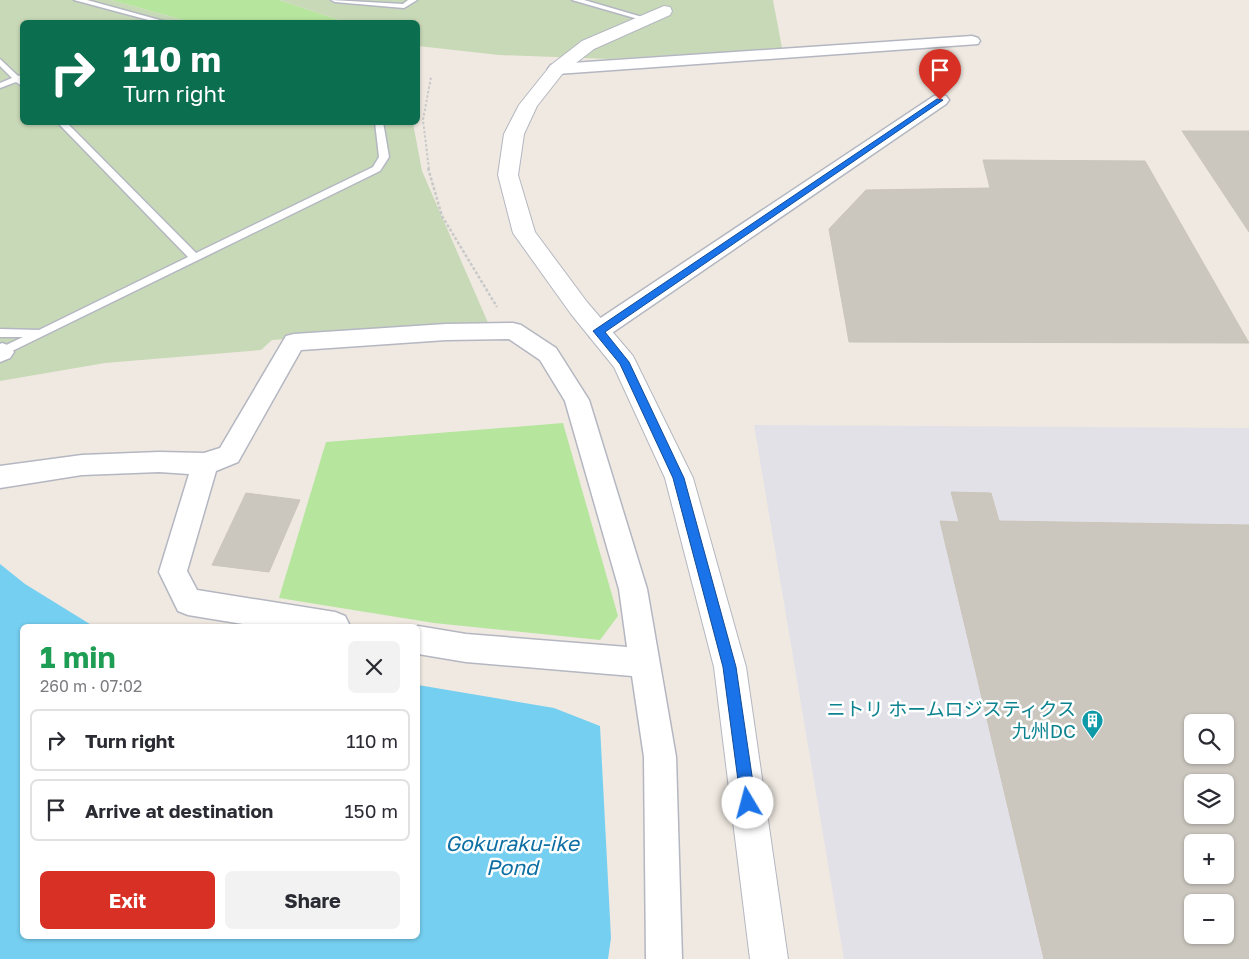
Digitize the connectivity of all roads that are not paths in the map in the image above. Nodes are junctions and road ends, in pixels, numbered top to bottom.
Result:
1 (78, 0) edge
2 (335, 0) edge
3 (413, 0) edge
4 (576, 0) edge
5 (654, 15) joint
6 (154, 20) edge
7 (972, 41) dead end
8 (0, 61) edge
9 (557, 69) junction
10 (20, 79) edge
11 (20, 80) edge
12 (0, 86) edge
13 (940, 100) dead end
14 (64, 125) edge
15 (379, 125) edge
16 (194, 258) junction
17 (598, 331) junction
18 (42, 333) junction
19 (1, 346) edge
20 (205, 464) junction
21 (0, 477) edge
22 (322, 624) edge
23 (420, 640) edge
24 (645, 663) junction
25 (664, 959) edge
26 (769, 959) edge

1 - 6 lane
2 - 3 lane
4 - 5 lane
5 - 9 street
7 - 9 street
8 - 10 lane
9 - 17 street
11 - 12 lane
13 - 17 street
14 - 16 lane
15 - 16 lane
16 - 18 lane
17 - 26 street
18 - 19 lane
18 - 19 lane
20 - 21 street
20 - 22 street
20 - 24 street
23 - 24 street
24 - 25 street

